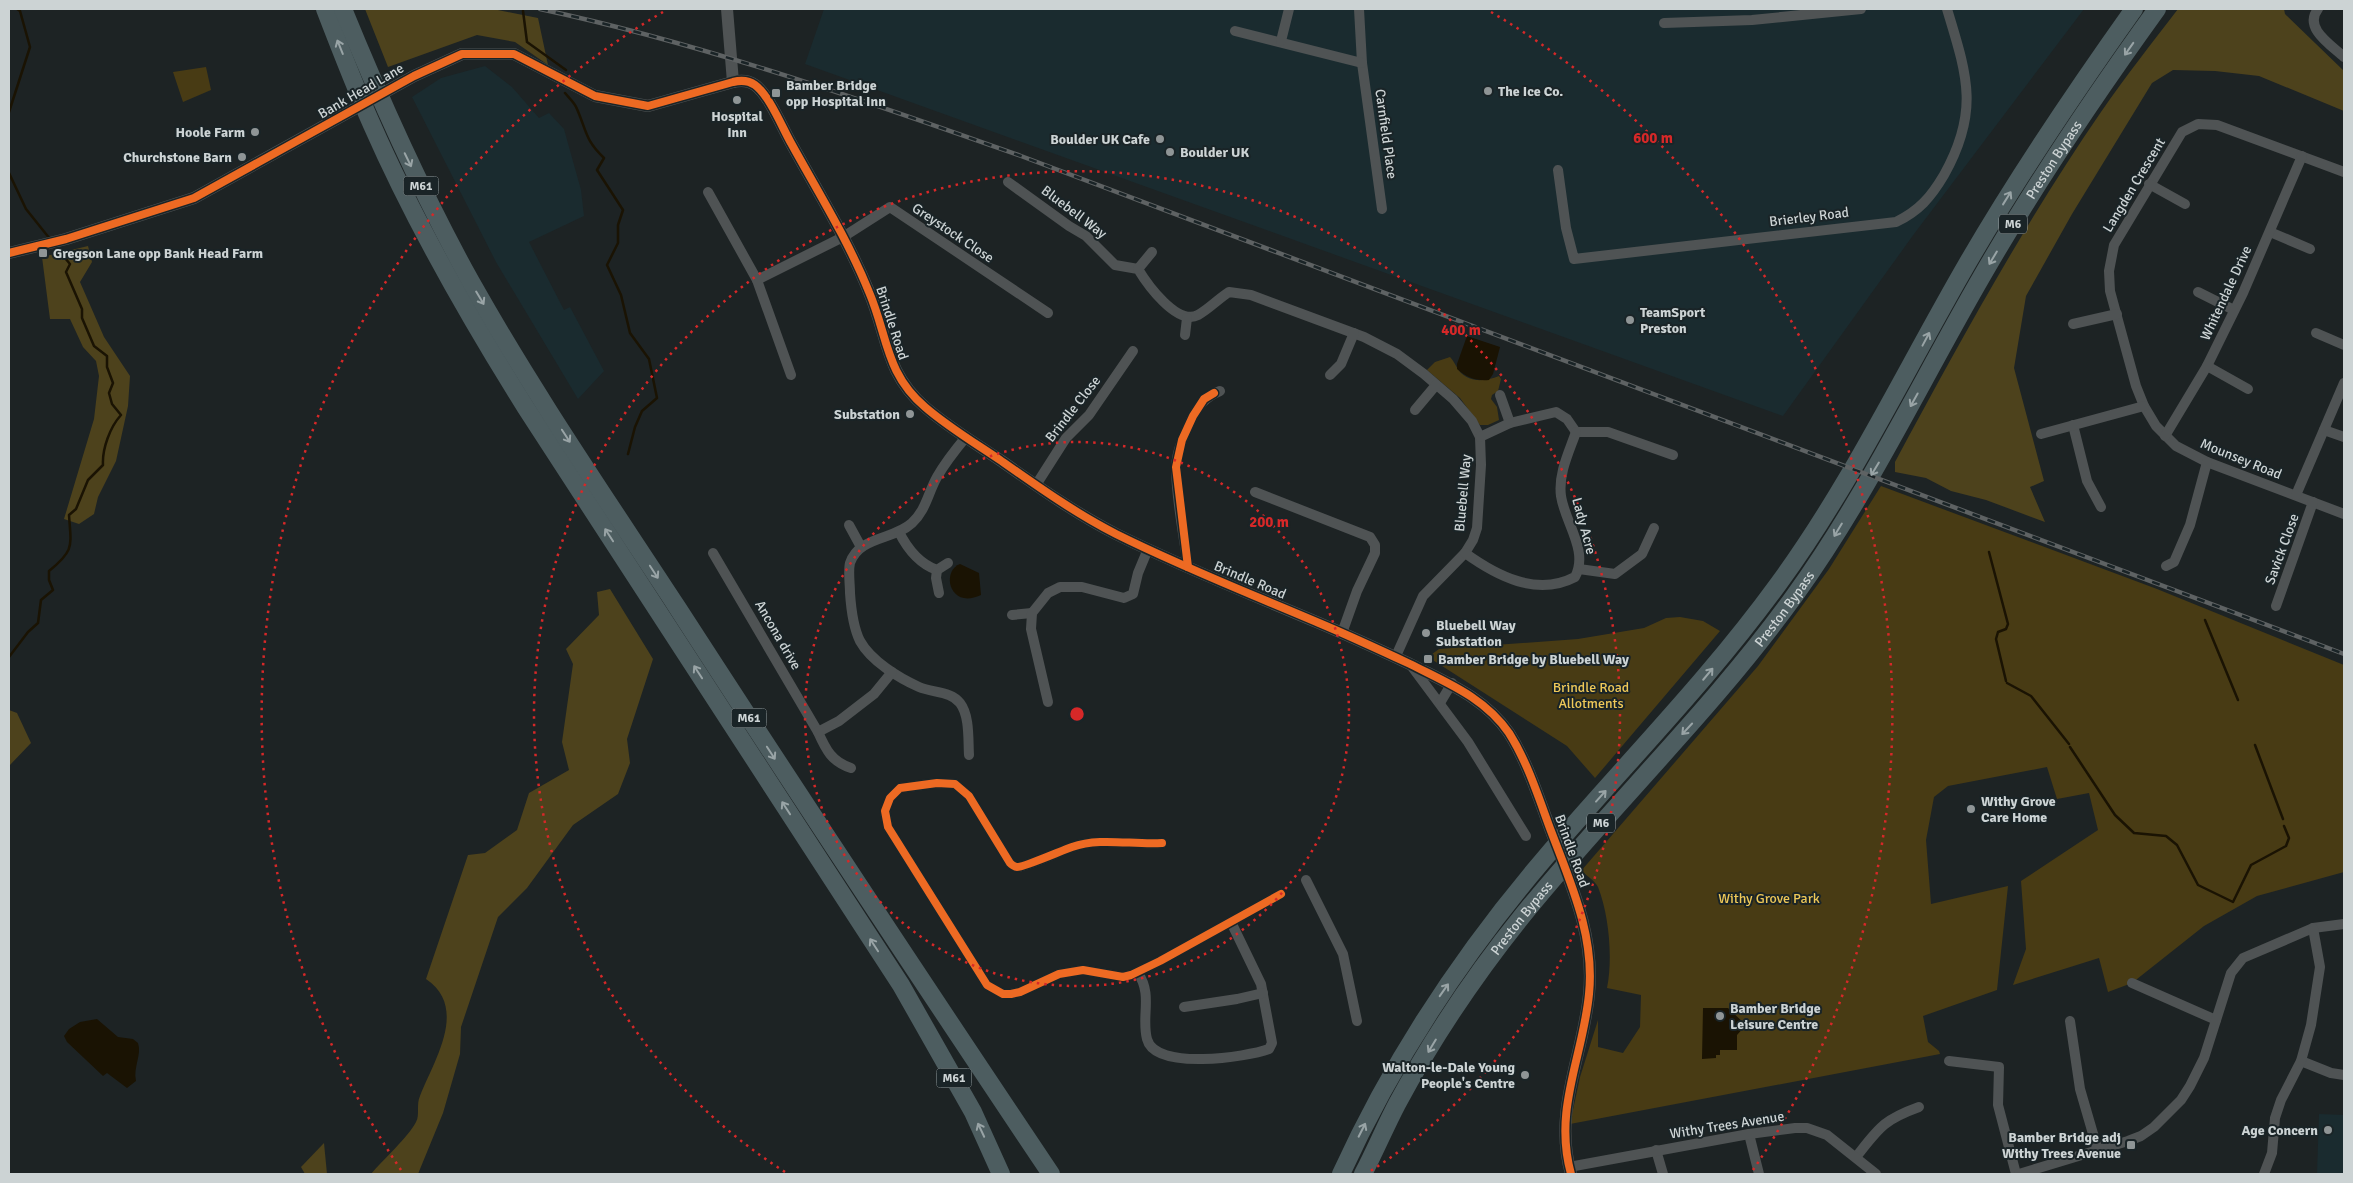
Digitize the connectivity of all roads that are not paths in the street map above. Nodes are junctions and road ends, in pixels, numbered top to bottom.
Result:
1 (325, 9) edge
2 (343, 9) edge
3 (727, 9) edge
4 (1289, 9) edge
5 (1359, 9) edge
6 (1861, 9) edge
7 (1947, 9) edge
8 (2134, 9) edge
9 (2157, 9) edge
10 (2318, 9) edge
11 (1664, 23) dead end
12 (1235, 31) dead end
13 (1281, 41) junction
14 (2344, 57) edge
15 (1362, 63) junction
16 (363, 81) junction
17 (733, 82) junction
18 (380, 120) junction
19 (2302, 156) junction
20 (1558, 170) dead end
21 (2344, 172) edge
22 (1008, 182) dead end
23 (2150, 184) junction
24 (708, 192) dead end
25 (2185, 204) dead end
26 (1382, 209) dead end
27 (2270, 232) junction
28 (843, 237) junction
29 (2310, 249) dead end
30 (1152, 252) dead end
31 (9, 253) edge
32 (1138, 269) junction
33 (757, 280) junction
34 (2198, 292) dead end
35 (2234, 310) junction
36 (1048, 313) dead end
37 (2117, 314) junction
38 (1188, 318) junction
39 (2073, 324) dead end
40 (1354, 333) junction
41 (2316, 333) dead end
42 (1185, 336) dead end
43 (2344, 345) edge
44 (1133, 351) dead end
45 (2208, 366) junction
46 (791, 375) dead end
47 (1330, 375) dead end
48 (2344, 384) edge
49 (1436, 385) junction
50 (2248, 389) dead end
51 (1220, 391) dead end
52 (1500, 395) dead end
53 (2144, 406) junction
54 (1415, 410) dead end
55 (1510, 423) junction
56 (2073, 426) junction
57 (2324, 430) junction
58 (1576, 432) junction
59 (2041, 434) dead end
60 (2165, 436) junction
61 (966, 437) junction
62 (1480, 437) junction
63 (2344, 438) edge
64 (1673, 455) dead end
65 (2207, 462) junction
66 (1036, 485) junction
67 (1255, 492) dead end
68 (2296, 496) junction
69 (2313, 502) junction
70 (2101, 507) dead end
71 (2344, 514) edge
72 (849, 525) dead end
73 (1654, 528) dead end
74 (899, 532) junction
75 (861, 547) junction
76 (1148, 549) junction
77 (714, 553) dead end
78 (1465, 553) junction
79 (948, 563) dead end
80 (2166, 566) dead end
81 (1188, 567) junction
82 (1579, 569) junction
83 (938, 570) junction
84 (939, 593) dead end
85 (2276, 606) dead end
86 (1032, 614) junction
87 (1012, 615) dead end
88 (1342, 633) junction
89 (1396, 656) junction
90 (1410, 664) junction
91 (892, 672) junction
92 (1452, 683) junction
93 (1048, 702) dead end
94 (1440, 703) junction
95 (818, 732) junction
96 (969, 755) dead end
97 (851, 768) dead end
98 (1526, 836) dead end
99 (1162, 843) dead end
100 (1306, 880) dead end
101 (1281, 894) dead end
102 (1232, 922) junction
103 (2344, 924) edge
104 (2313, 928) junction
105 (1138, 973) junction
106 (2132, 984) dead end
107 (1263, 993) junction
108 (1184, 1007) dead end
109 (2216, 1020) junction
110 (1358, 1021) dead end
111 (2070, 1021) dead end
112 (1949, 1062) dead end
113 (2301, 1062) junction
114 (2344, 1074) edge
115 (1919, 1107) dead end
116 (1748, 1134) junction
117 (1656, 1150) junction
118 (2098, 1151) junction
119 (1856, 1157) junction
120 (1570, 1170) edge
121 (1001, 1174) edge
122 (1051, 1174) edge
123 (1341, 1174) edge
124 (1363, 1174) edge
125 (1663, 1174) edge
126 (1760, 1174) edge
127 (1876, 1174) edge
128 (2022, 1174) edge
129 (2264, 1174) edge

16 -> 1 highway, M61
2 - 16 highway, M61
3 - 17 street
4 - 13 street
5 - 15 street, Carnfield Place
6 - 11 street
7 - 20 street, Brierley Road
123 -> 8 highway, Preston Bypass / M6
9 -> 124 highway, Preston Bypass / M6
10 - 14 street
12 - 13 street
13 - 15 street
15 - 26 street, Carnfield Place
16 - 18 highway, M61
17 - 28 street, Brindle Road
17 - 31 street, Bank Head Lane
121 -> 18 highway, M61
18 -> 122 highway, M61
19 - 21 street, Langden Crescent
19 - 23 street, Langden Crescent
19 - 27 street, Whitendale Drive
22 - 32 street, Bluebell Way
23 - 25 street
23 - 37 street, Langden Crescent
24 - 33 street
27 - 29 street
27 - 35 street, Whitendale Drive
28 - 33 street
28 - 36 street, Greystock Close
28 - 61 street, Brindle Road
30 - 32 street
32 - 38 street
33 - 46 street
34 - 35 street
35 - 45 street, Whitendale Drive
37 - 39 street
37 - 53 street, Langden Crescent
38 - 40 street, Bluebell Way
38 - 42 street
40 - 47 street
40 - 49 street, Bluebell Way
41 - 43 street
44 - 66 street, Brindle Close
45 - 50 street
45 - 60 street, Whitendale Drive
48 - 57 street
49 - 54 street
49 - 62 street, Bluebell Way
51 - 81 street
52 - 55 street
53 - 56 street
53 - 60 street, Mounsey Road
55 - 58 street
55 - 62 street
56 - 59 street
56 - 70 street
57 - 63 street
57 - 68 street
58 - 64 street
58 - 82 street, Lady Acre
60 - 65 street, Mounsey Road
61 - 66 street, Brindle Road
61 - 74 street
62 - 78 street, Bluebell Way
65 - 68 street, Mounsey Road
65 - 80 street
66 - 76 street, Brindle Road
67 - 88 street
68 - 69 street, Mounsey Road
69 - 71 street, Mounsey Road
69 - 85 street, Savick Close
72 - 75 street
73 - 82 street, Lady Acre
74 - 75 street
74 - 83 street
75 - 91 street
76 - 81 street, Brindle Road
76 - 86 street
77 - 95 street, Ancona drive
78 - 82 street, Lady Acre
78 - 89 street, Bluebell Way
79 - 83 street
81 - 88 street, Brindle Road
83 - 84 street
86 - 87 street
86 - 93 street
88 - 89 street, Brindle Road
89 - 90 street, Brindle Road
90 - 92 street, Brindle Road
90 - 94 street, Brindle Road
91 - 95 street
91 - 96 street
92 - 94 street
92 - 120 street, Brindle Road
94 - 98 street, Brindle Road
95 - 97 street, Ancona drive
99 - 105 street
100 - 110 street
101 - 102 street
102 - 105 street
102 - 107 street
103 - 104 street
104 - 109 street
104 - 113 street
105 - 107 street
106 - 109 street
107 - 108 street
109 - 118 street
111 - 118 street
112 - 128 street
113 - 114 street
113 - 129 street
115 - 119 street
116 - 117 street, Withy Trees Avenue
116 - 119 street, Withy Trees Avenue
116 - 126 street
117 - 120 street, Withy Trees Avenue
117 - 125 street
118 - 128 street
119 - 127 street, Withy Trees Avenue

